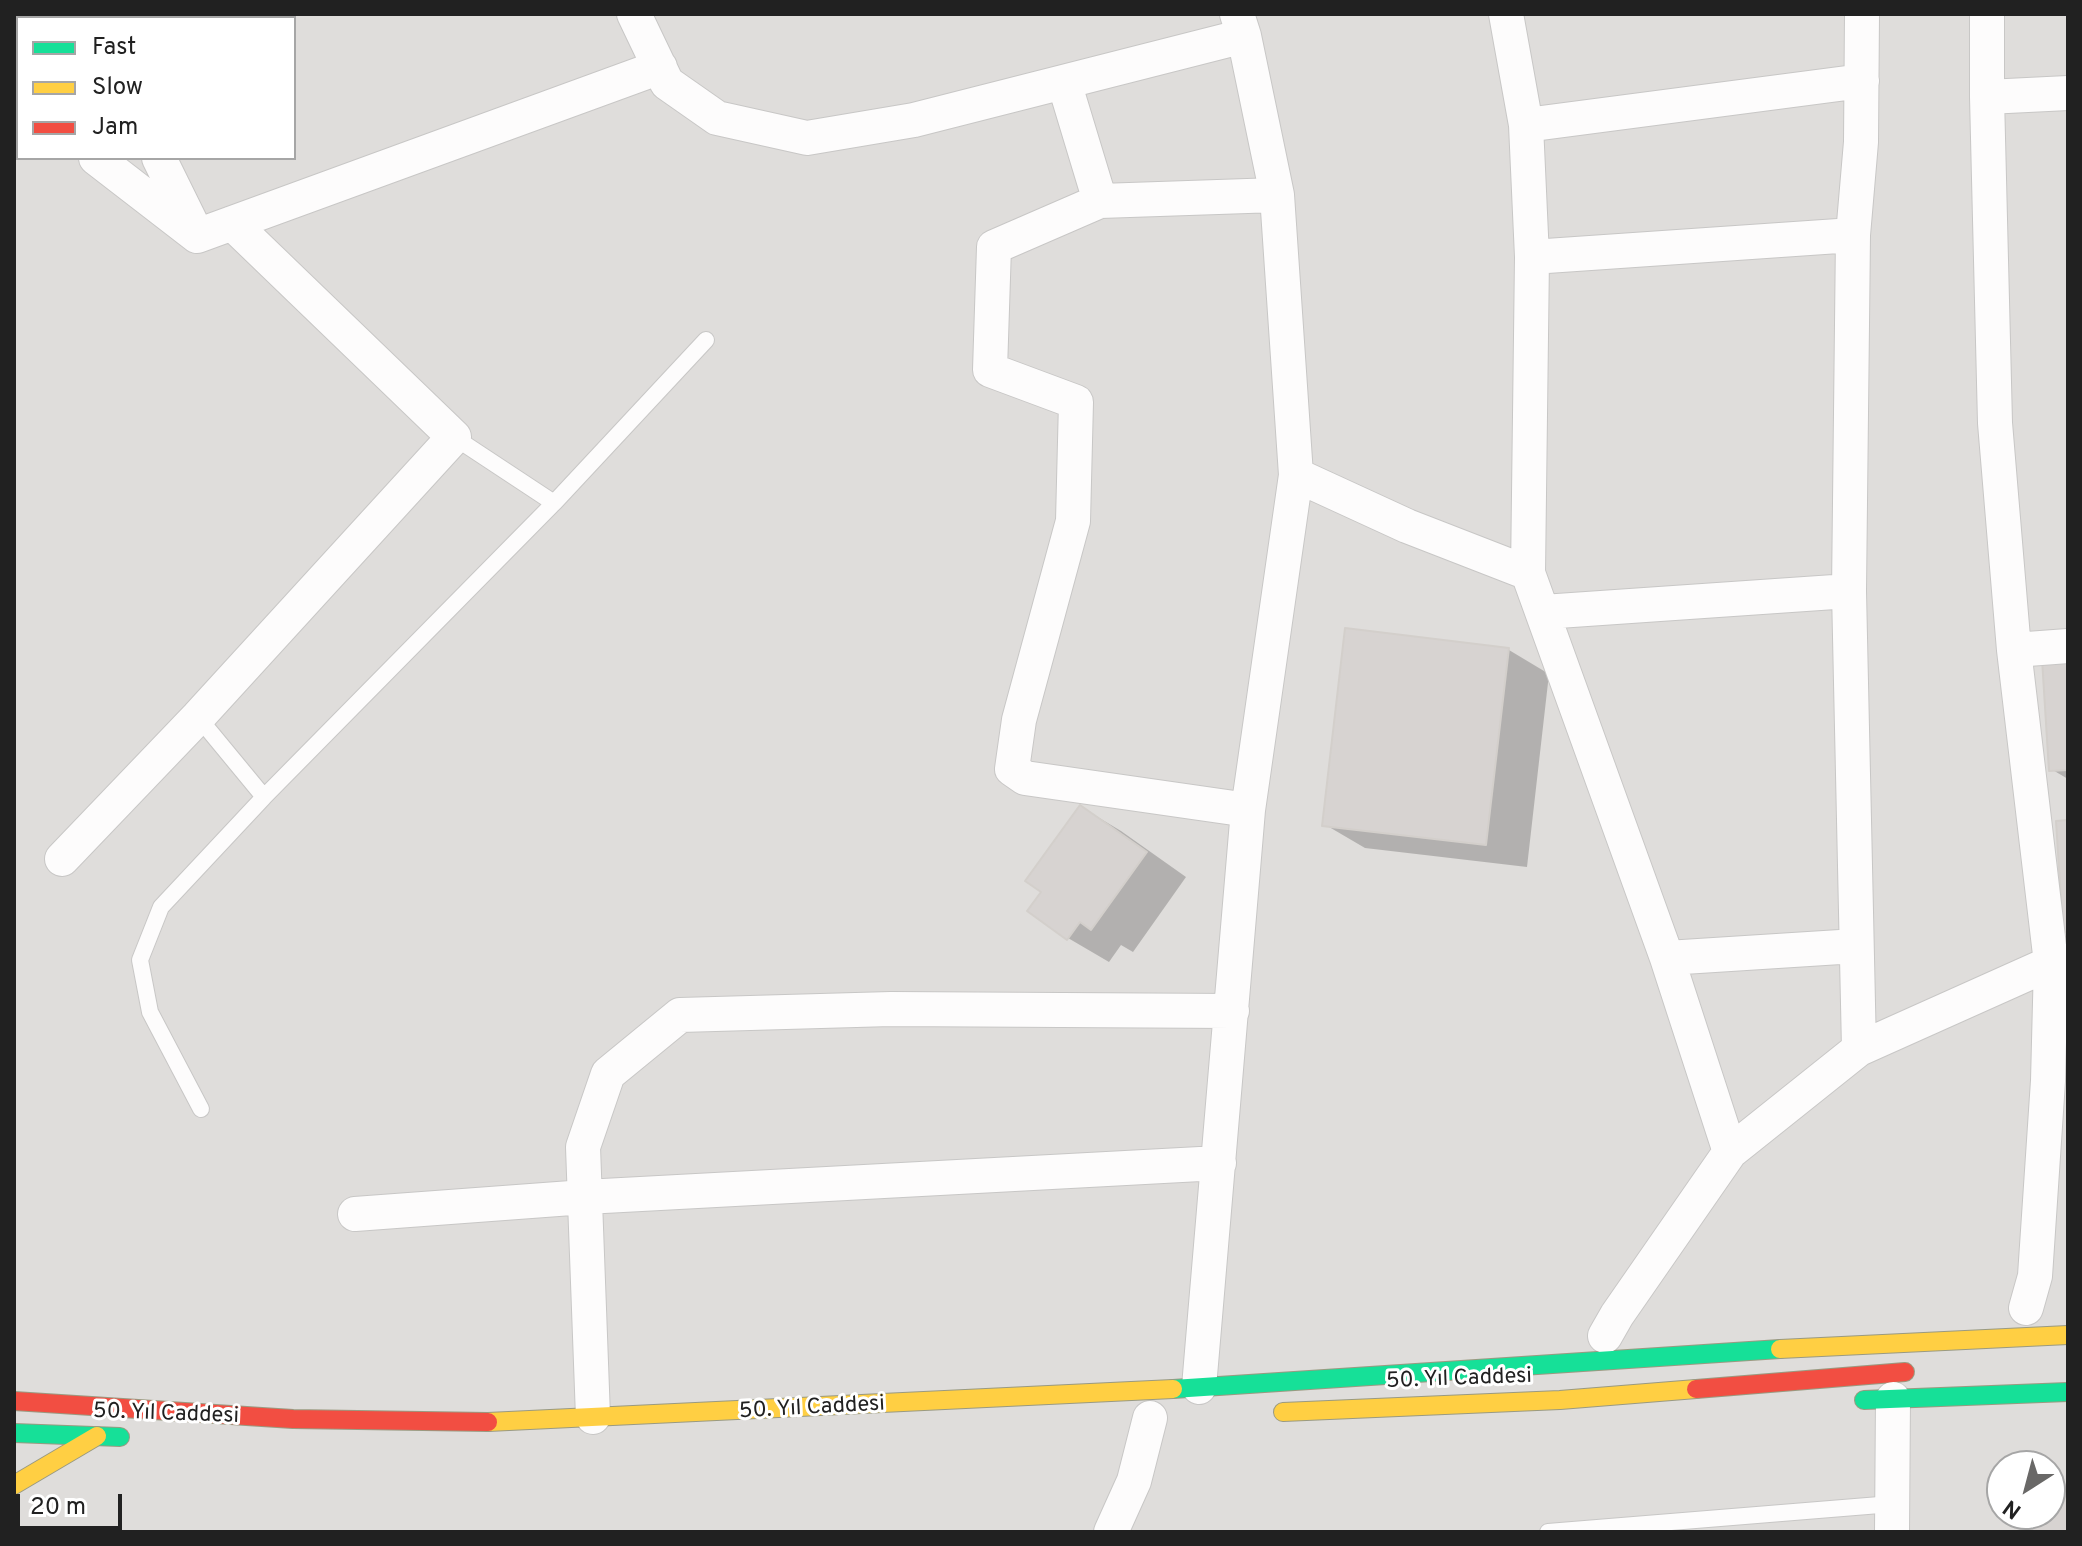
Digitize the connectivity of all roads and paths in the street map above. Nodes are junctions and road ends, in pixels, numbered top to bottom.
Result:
1 (634, 14) edge
2 (1506, 14) edge
3 (1862, 14) edge
4 (1987, 14) edge
5 (1240, 25) edge
6 (660, 67) junction
7 (1862, 81) junction
8 (1064, 82) junction
9 (2068, 93) edge
10 (1987, 97) junction
11 (1526, 125) junction
12 (99, 160) edge
13 (160, 160) edge
14 (1277, 195) junction
15 (1100, 201) junction
16 (232, 223) junction
17 (1853, 235) junction
18 (197, 236) junction
19 (1532, 257) junction
20 (706, 340) dead end
21 (454, 437) junction
22 (1296, 475) junction
23 (554, 503) junction
24 (1528, 573) junction
25 (1849, 591) junction
26 (1543, 612) junction
27 (2068, 646) edge
28 (2014, 650) junction
29 (198, 717) junction
30 (264, 797) junction
31 (1248, 810) junction
32 (62, 859) dead end
33 (1856, 946) junction
34 (1667, 958) junction
35 (2060, 962) edge
36 (1232, 1011) junction
37 (1859, 1049) junction
38 (201, 1109) dead end
39 (1730, 1152) junction
40 (1219, 1163) junction
41 (585, 1197) junction
42 (355, 1214) dead end
43 (2026, 1308) dead end
44 (2068, 1335) edge
45 (1600, 1338) joint
46 (1533, 1367) junction
47 (1919, 1371) dead end
48 (29, 1384) dead end
49 (1199, 1387) junction
50 (2068, 1392) edge
51 (1612, 1395) junction
52 (1893, 1399) junction
53 (1849, 1400) dead end
54 (14, 1401) edge
55 (89, 1406) junction
56 (1715, 1406) dead end
57 (1260, 1413) dead end
58 (593, 1417) junction
59 (1150, 1418) dead end
60 (14, 1433) edge
61 (97, 1436) junction
62 (144, 1438) dead end
63 (14, 1485) edge
64 (1892, 1518) edge
65 (1115, 1531) edge
66 (1548, 1532) edge

1 - 6 street
2 - 11 street
3 - 7 street
4 - 10 street
5 - 8 street
5 - 14 street
6 - 8 street
6 - 16 street
7 - 11 street
7 - 17 street
8 - 15 street
9 - 10 street
10 - 28 street
11 - 19 street
12 - 18 street
13 - 18 street
14 - 15 street
14 - 22 street
15 - 31 street
16 - 18 street
16 - 21 street
17 - 19 street
17 - 25 street
19 - 24 street
20 - 23 lane
21 - 23 lane
21 - 29 street
22 - 24 street
22 - 31 street
23 - 30 lane
24 - 26 street
25 - 26 street
25 - 33 street
26 - 34 street
27 - 28 street
28 - 35 street
29 - 30 lane
29 - 32 street
30 - 38 lane
31 - 36 street
33 - 34 street
33 - 37 street
34 - 39 street
35 - 37 street
35 - 43 street
36 - 40 street
36 - 41 street
37 - 39 street
39 - 45 street
40 - 41 street
40 - 49 street
41 - 42 street
41 - 58 street
44 - 46 main road, 50. Yıl Caddesi
45 - 46 main road, 50. Yıl Caddesi
46 - 49 main road, 50. Yıl Caddesi
47 - 51 main road, 50. Yıl Caddesi
48 - 55 main road
49 - 58 main road, 50. Yıl Caddesi
50 - 52 main road
51 - 56 main road, 50. Yıl Caddesi
51 - 57 main road, 50. Yıl Caddesi
52 - 53 main road
52 - 64 street
54 - 55 main road, 50. Yıl Caddesi
55 - 58 main road, 50. Yıl Caddesi
59 - 65 street
60 - 61 main road, 50. Yıl Caddesi
61 - 62 main road, 50. Yıl Caddesi
61 - 63 main road
64 - 66 lane

